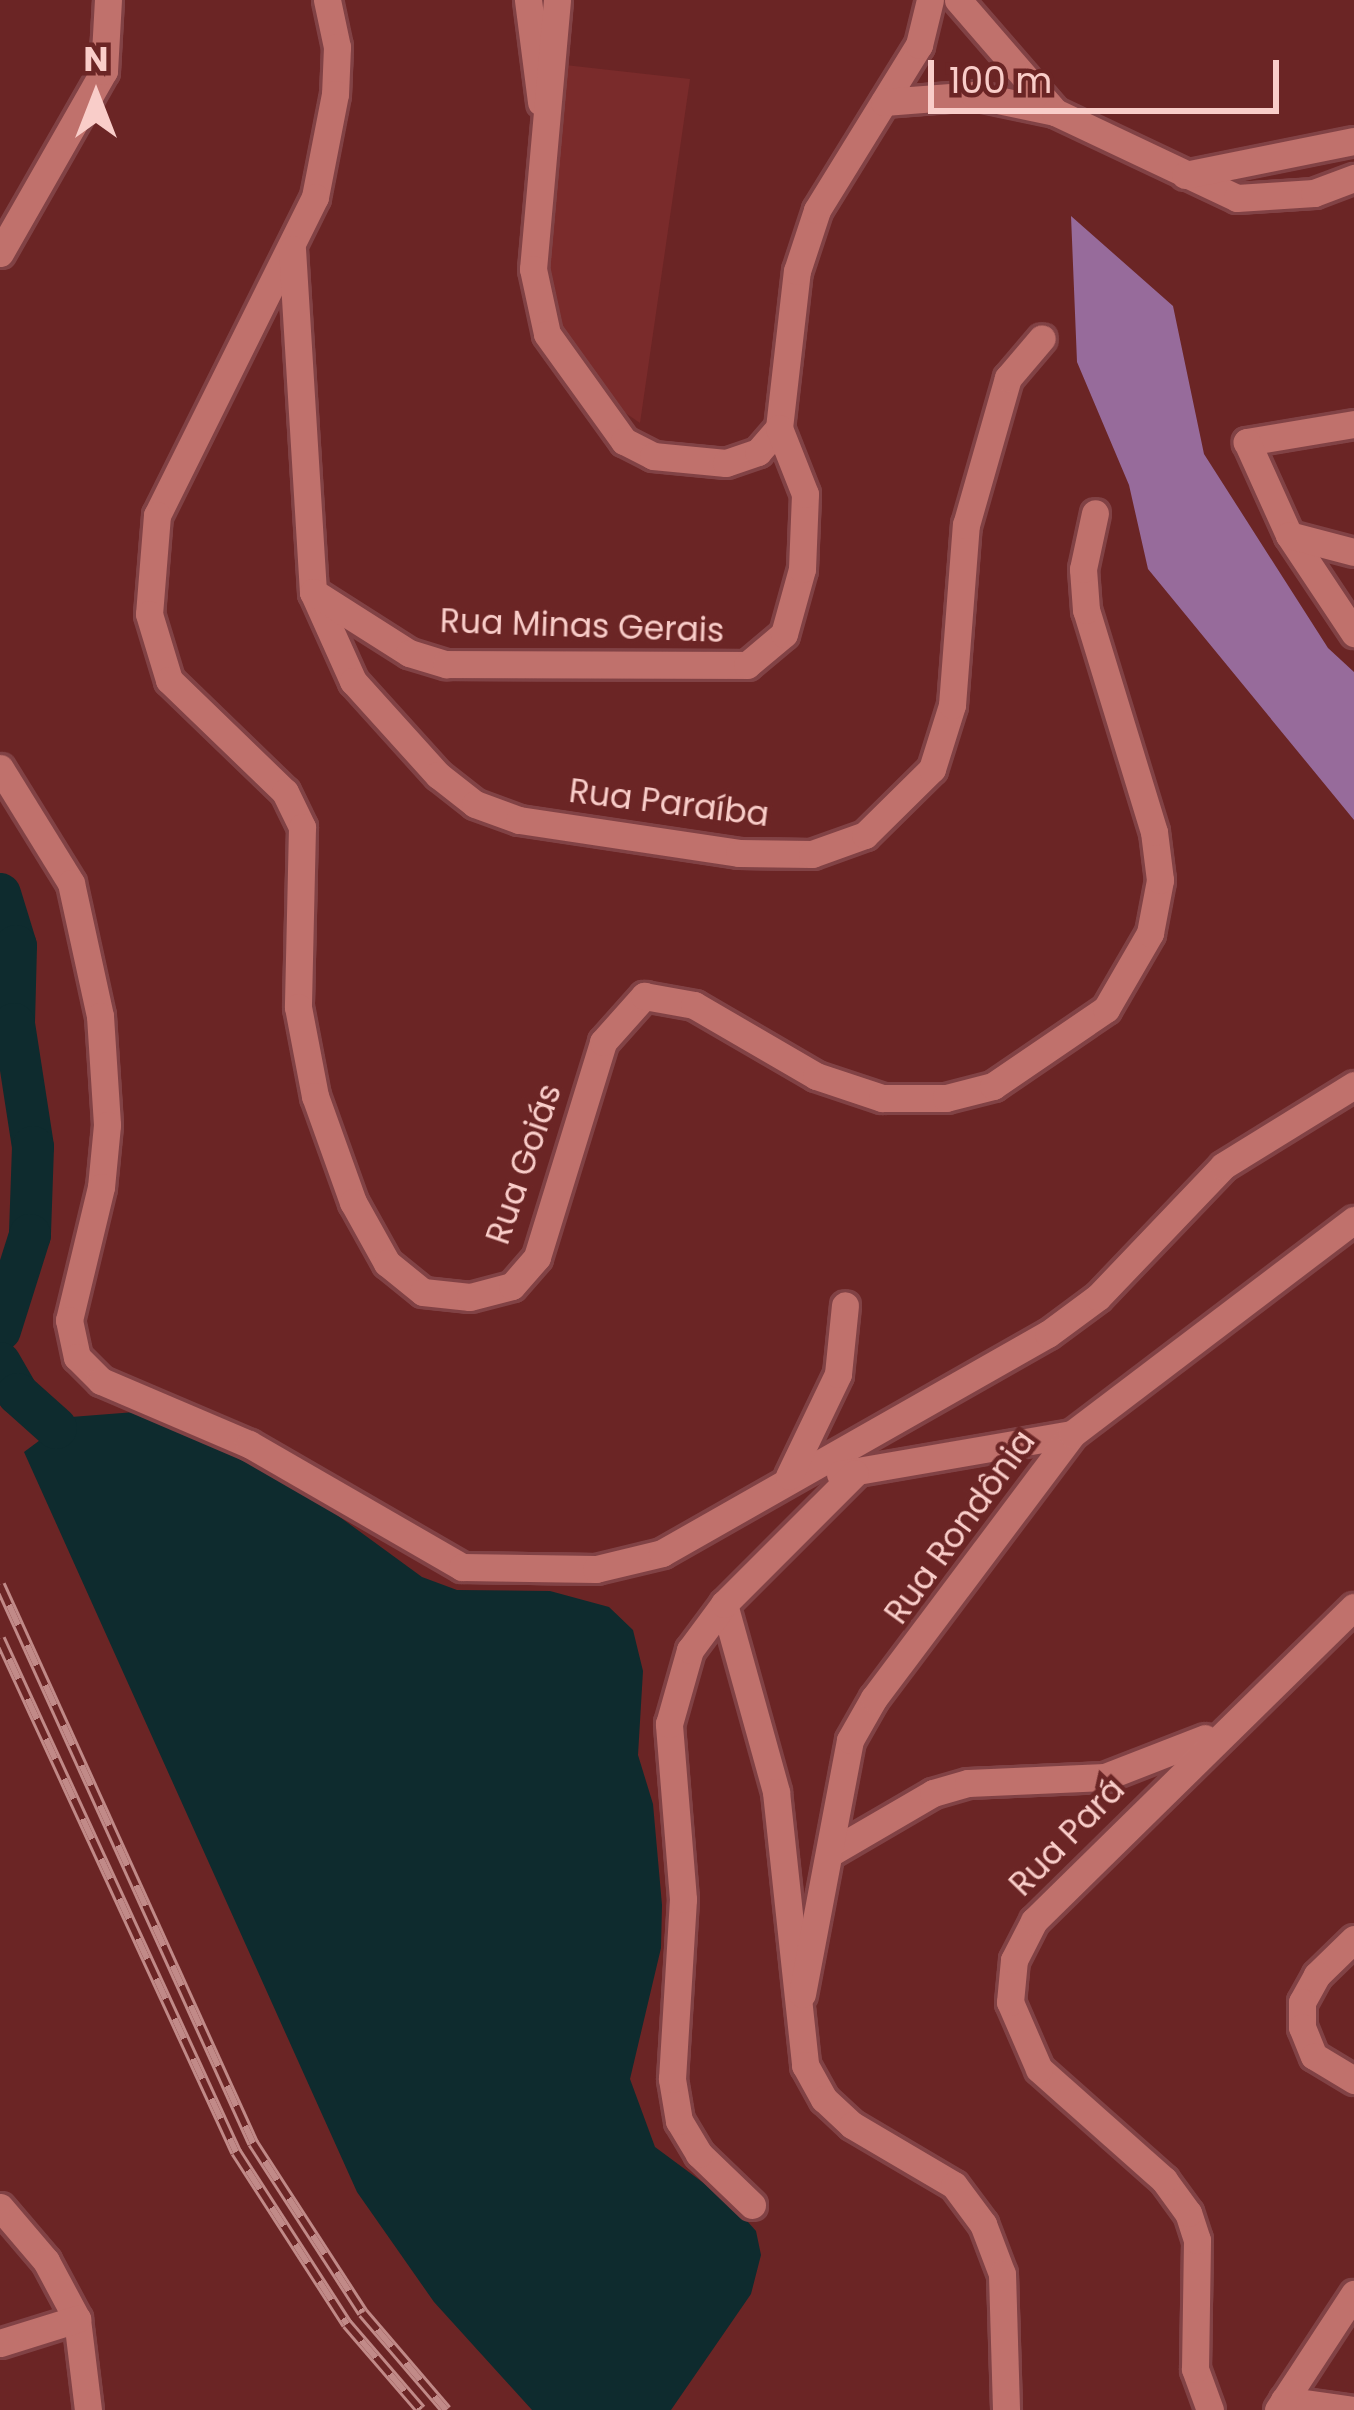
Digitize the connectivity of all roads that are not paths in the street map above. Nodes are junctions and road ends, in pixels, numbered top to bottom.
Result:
1 (108, 0) edge
2 (327, 0) edge
3 (528, 0) edge
4 (556, 0) edge
5 (930, 0) edge
6 (958, 0) edge
7 (884, 102) junction
8 (1055, 112) junction
9 (549, 134) junction
10 (1354, 141) edge
11 (1181, 175) junction
12 (1354, 178) edge
13 (292, 249) junction
14 (0, 254) edge
15 (1042, 338) dead end
16 (1354, 424) edge
17 (778, 428) junction
18 (1095, 513) dead end
19 (1289, 535) junction
20 (1354, 552) edge
21 (314, 592) junction
22 (1354, 633) edge
23 (0, 768) edge
24 (1354, 1084) edge
25 (1354, 1220) edge
26 (845, 1305) dead end
27 (1072, 1434) junction
28 (855, 1473) junction
29 (789, 1476) junction
30 (724, 1604) junction
31 (1354, 1607) edge
32 (1220, 1731) junction
33 (830, 1852) junction
34 (1354, 1939) edge
35 (802, 1994) junction
36 (1354, 2080) edge
37 (752, 2205) dead end
38 (0, 2207) edge
39 (1354, 2294) edge
40 (76, 2319) junction
41 (0, 2343) edge
42 (1281, 2405) edge
43 (88, 2410) edge
44 (1006, 2410) edge
45 (1210, 2410) edge
46 (1354, 2410) edge

1 - 14 street
2 - 13 street
3 - 9 street
4 - 9 street
5 - 7 street
6 - 8 street
7 - 8 street
7 - 17 street
8 - 11 street
9 - 17 street
10 - 11 street
11 - 12 street
13 - 18 street, Rua Goiás
13 - 21 street, Rua Paraíba
15 - 21 street, Rua Paraíba
16 - 19 street
17 - 21 street, Rua Minas Gerais
19 - 20 street
19 - 22 street
23 - 29 street
24 - 29 street
25 - 27 street, Rua Rondônia
26 - 29 street
27 - 28 street
27 - 33 street, Rua Rondônia
28 - 29 street
28 - 30 street
30 - 35 street, Rua Rondônia
30 - 37 street
31 - 32 street, Rua Pará
32 - 33 street
32 - 45 street, Rua Pará
33 - 35 street, Rua Rondônia
34 - 36 street
35 - 44 street, Rua Rondônia
38 - 40 street
39 - 42 street
40 - 41 street
40 - 43 street
42 - 46 street

